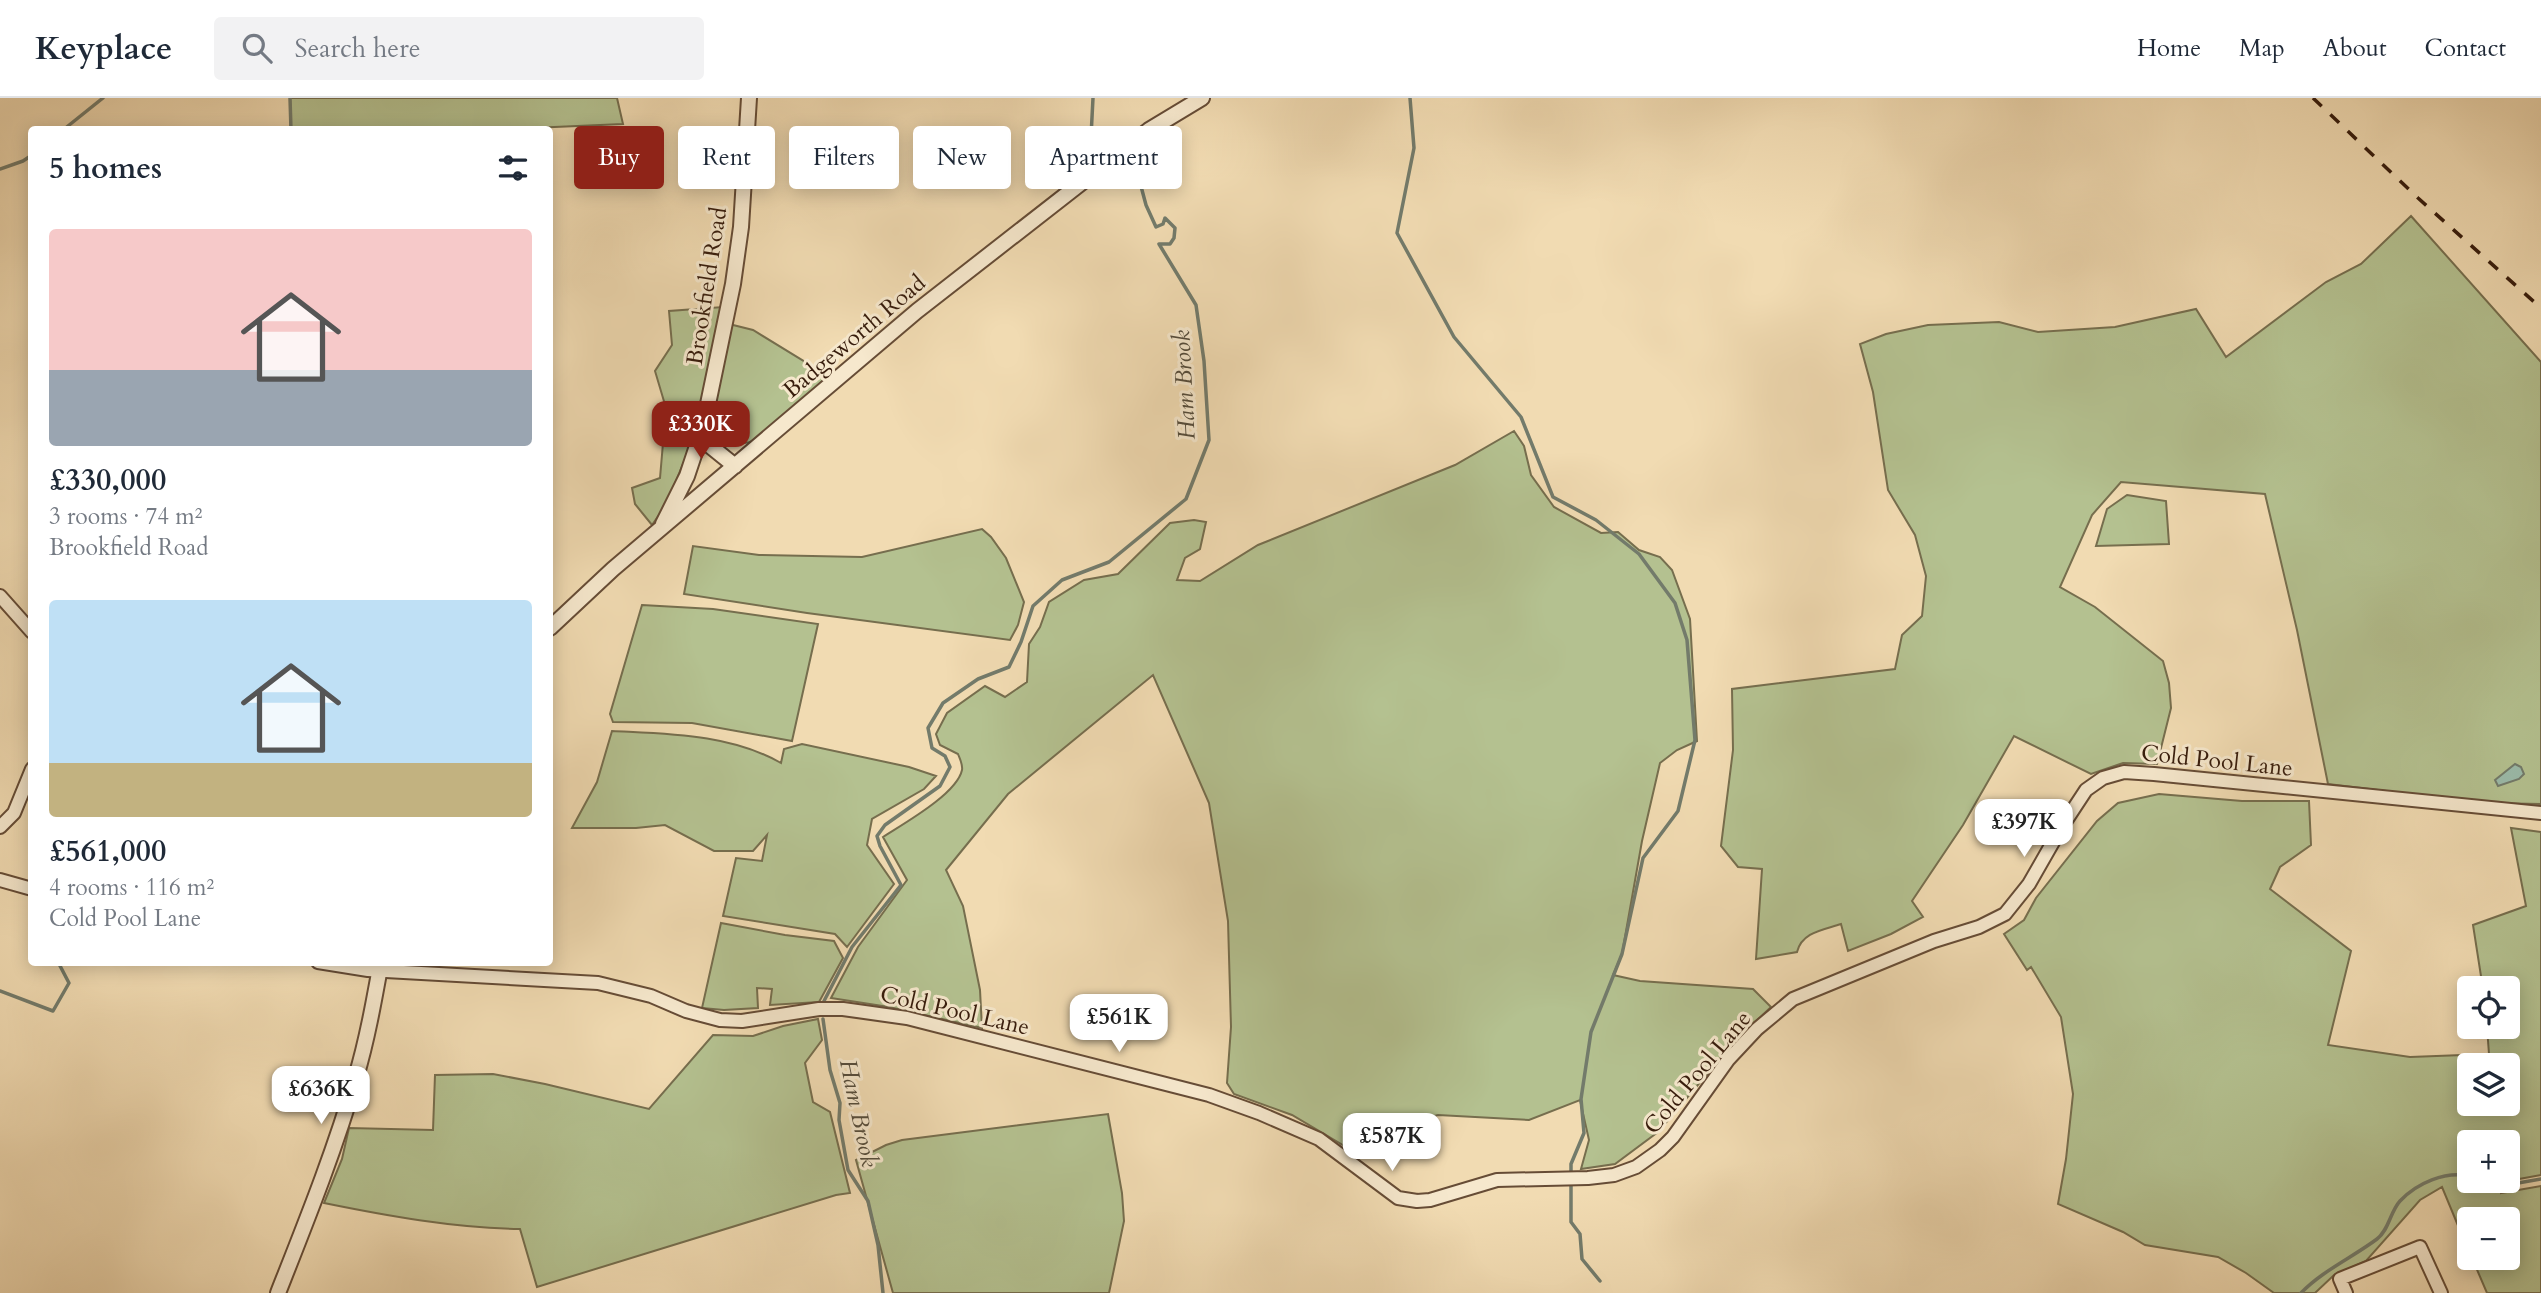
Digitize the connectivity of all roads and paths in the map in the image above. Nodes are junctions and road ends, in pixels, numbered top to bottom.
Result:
1 (749, 98) edge
2 (1202, 98) edge
3 (703, 428) junction
4 (735, 466) junction
5 (687, 476) junction
6 (707, 490) junction
7 (661, 528) junction
8 (0, 596) edge
9 (553, 625) edge
10 (28, 628) edge
11 (28, 779) edge
12 (2541, 813) edge
13 (0, 827) edge
14 (0, 880) edge
15 (28, 888) edge
16 (334, 966) edge
17 (381, 966) edge
18 (278, 1293) edge
19 (2346, 1293) edge
20 (2441, 1293) edge

1 - 3 street, Brookfield Road
2 - 4 street, Badgeworth Road
3 - 4 street
3 - 5 street, Brookfield Road
4 - 6 street, Badgeworth Road
5 - 6 street
5 - 7 street, Brookfield Road
6 - 7 street, Badgeworth Road
7 - 9 street, Badgeworth Road
8 - 10 street
11 - 13 street
12 - 17 street, Cold Pool Lane
14 - 15 street
16 - 17 street, Cold Pool Lane
17 - 18 street
19 - 20 street

